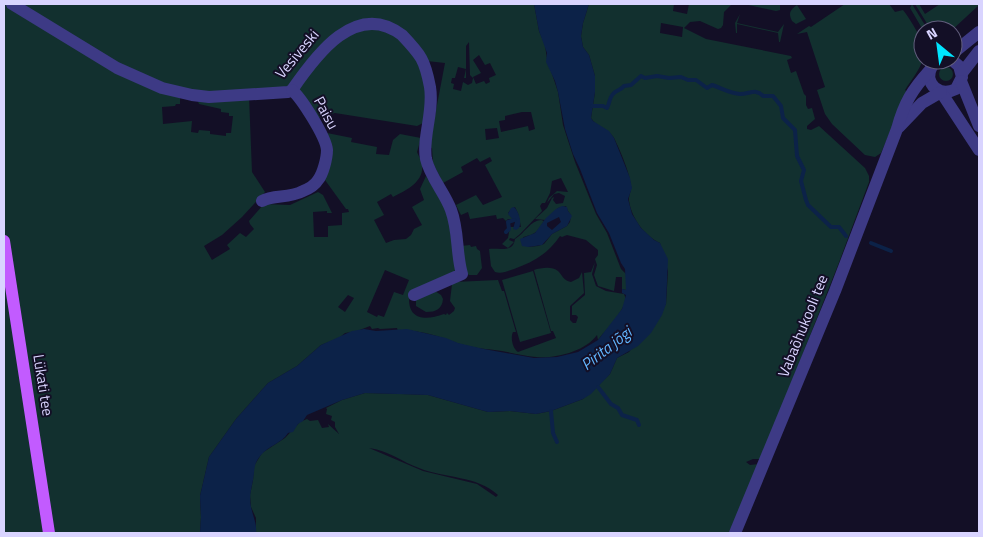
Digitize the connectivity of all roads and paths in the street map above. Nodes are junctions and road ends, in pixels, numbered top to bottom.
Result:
1 (12, 4) edge
2 (979, 32) edge
3 (963, 45) edge
4 (979, 51) edge
5 (930, 70) joint
6 (960, 70) edge
7 (962, 77) junction
8 (292, 90) junction
9 (942, 92) junction
10 (979, 126) edge
11 (898, 129) junction
12 (979, 150) edge
13 (262, 201) dead end
14 (4, 242) edge
15 (414, 295) dead end
16 (49, 533) edge
17 (735, 533) edge

1 - 8 street, Vesiveski
2 - 3 street
4 - 7 street
5 - 9 street
5 - 11 street, Vabaõhukooli tee
6 - 7 street
7 - 9 street, Vabaõhukooli tee
7 - 10 street
8 - 13 street, Paisu
8 - 15 street, Vesiveski
9 - 11 street, Vabaõhukooli tee
9 - 12 street
11 - 17 street, Vabaõhukooli tee
14 - 16 main road, Lükati tee

